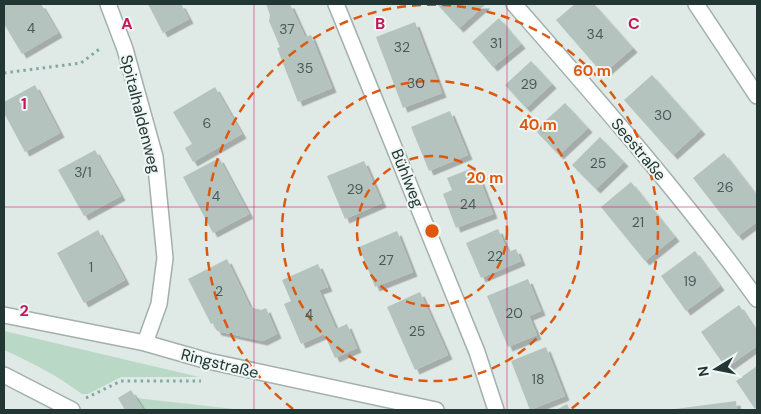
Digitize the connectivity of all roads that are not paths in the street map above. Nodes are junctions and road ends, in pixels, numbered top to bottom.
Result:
1 (108, 4) edge
2 (336, 4) edge
3 (514, 4) edge
4 (696, 4) edge
5 (757, 96) edge
6 (757, 299) edge
7 (4, 315) edge
8 (146, 343) junction
9 (4, 375) edge
10 (77, 405) edge
11 (436, 410) edge
12 (496, 410) edge

1 - 8 street, Spitalhaldenweg
2 - 12 street, Bühlweg
3 - 6 street, Seestraße
4 - 5 street
7 - 8 street, Ringstraße
8 - 11 street, Ringstraße
9 - 10 street

